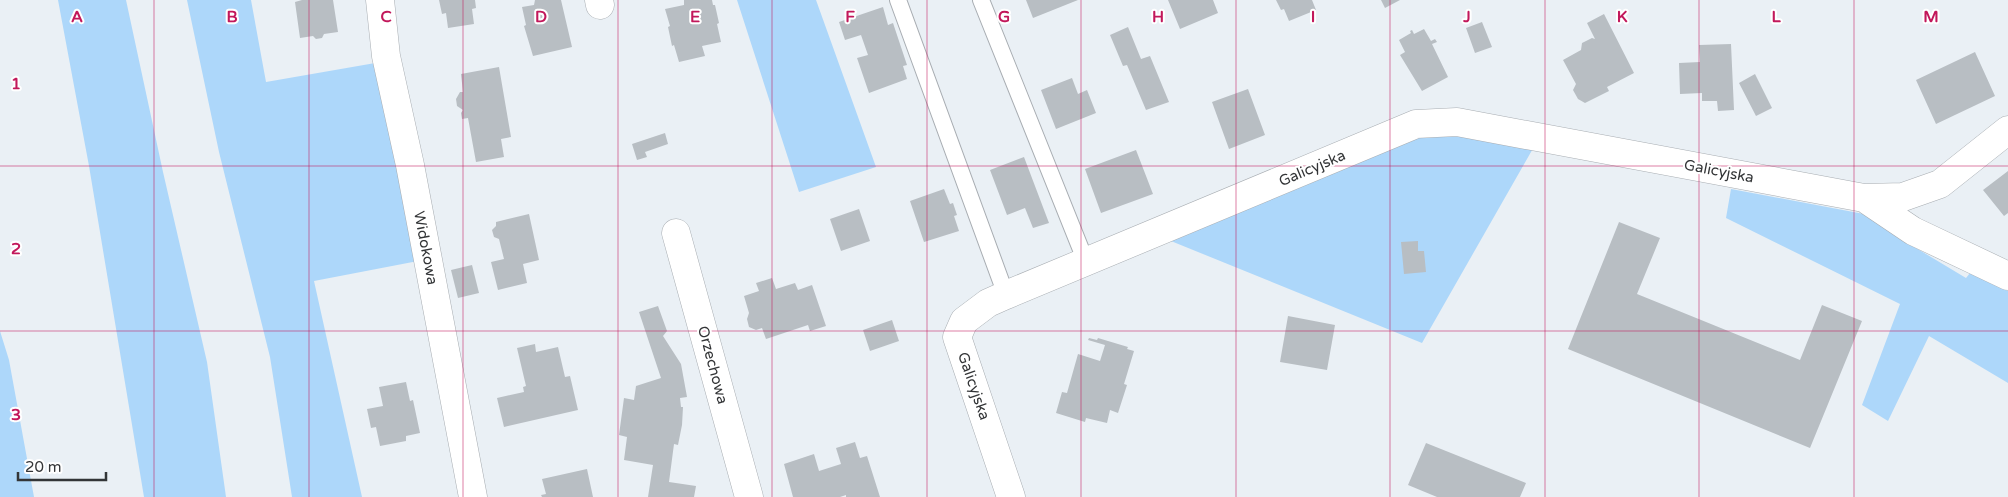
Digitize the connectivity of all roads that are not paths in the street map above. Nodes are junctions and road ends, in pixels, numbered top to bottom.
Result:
1 (380, 0) edge
2 (898, 0) edge
3 (981, 0) edge
4 (2008, 130) edge
5 (1864, 198) junction
6 (676, 233) dead end
7 (1086, 262) junction
8 (2008, 276) edge
9 (1006, 295) junction
10 (473, 497) edge
11 (749, 497) edge
12 (1011, 497) edge

1 - 10 street, Widokowa
2 - 9 lane
3 - 7 lane
4 - 5 street, Galicyjska
5 - 7 street, Galicyjska
5 - 8 street, Galicyjska
6 - 11 street, Orzechowa
7 - 9 street, Galicyjska
9 - 12 street, Galicyjska

